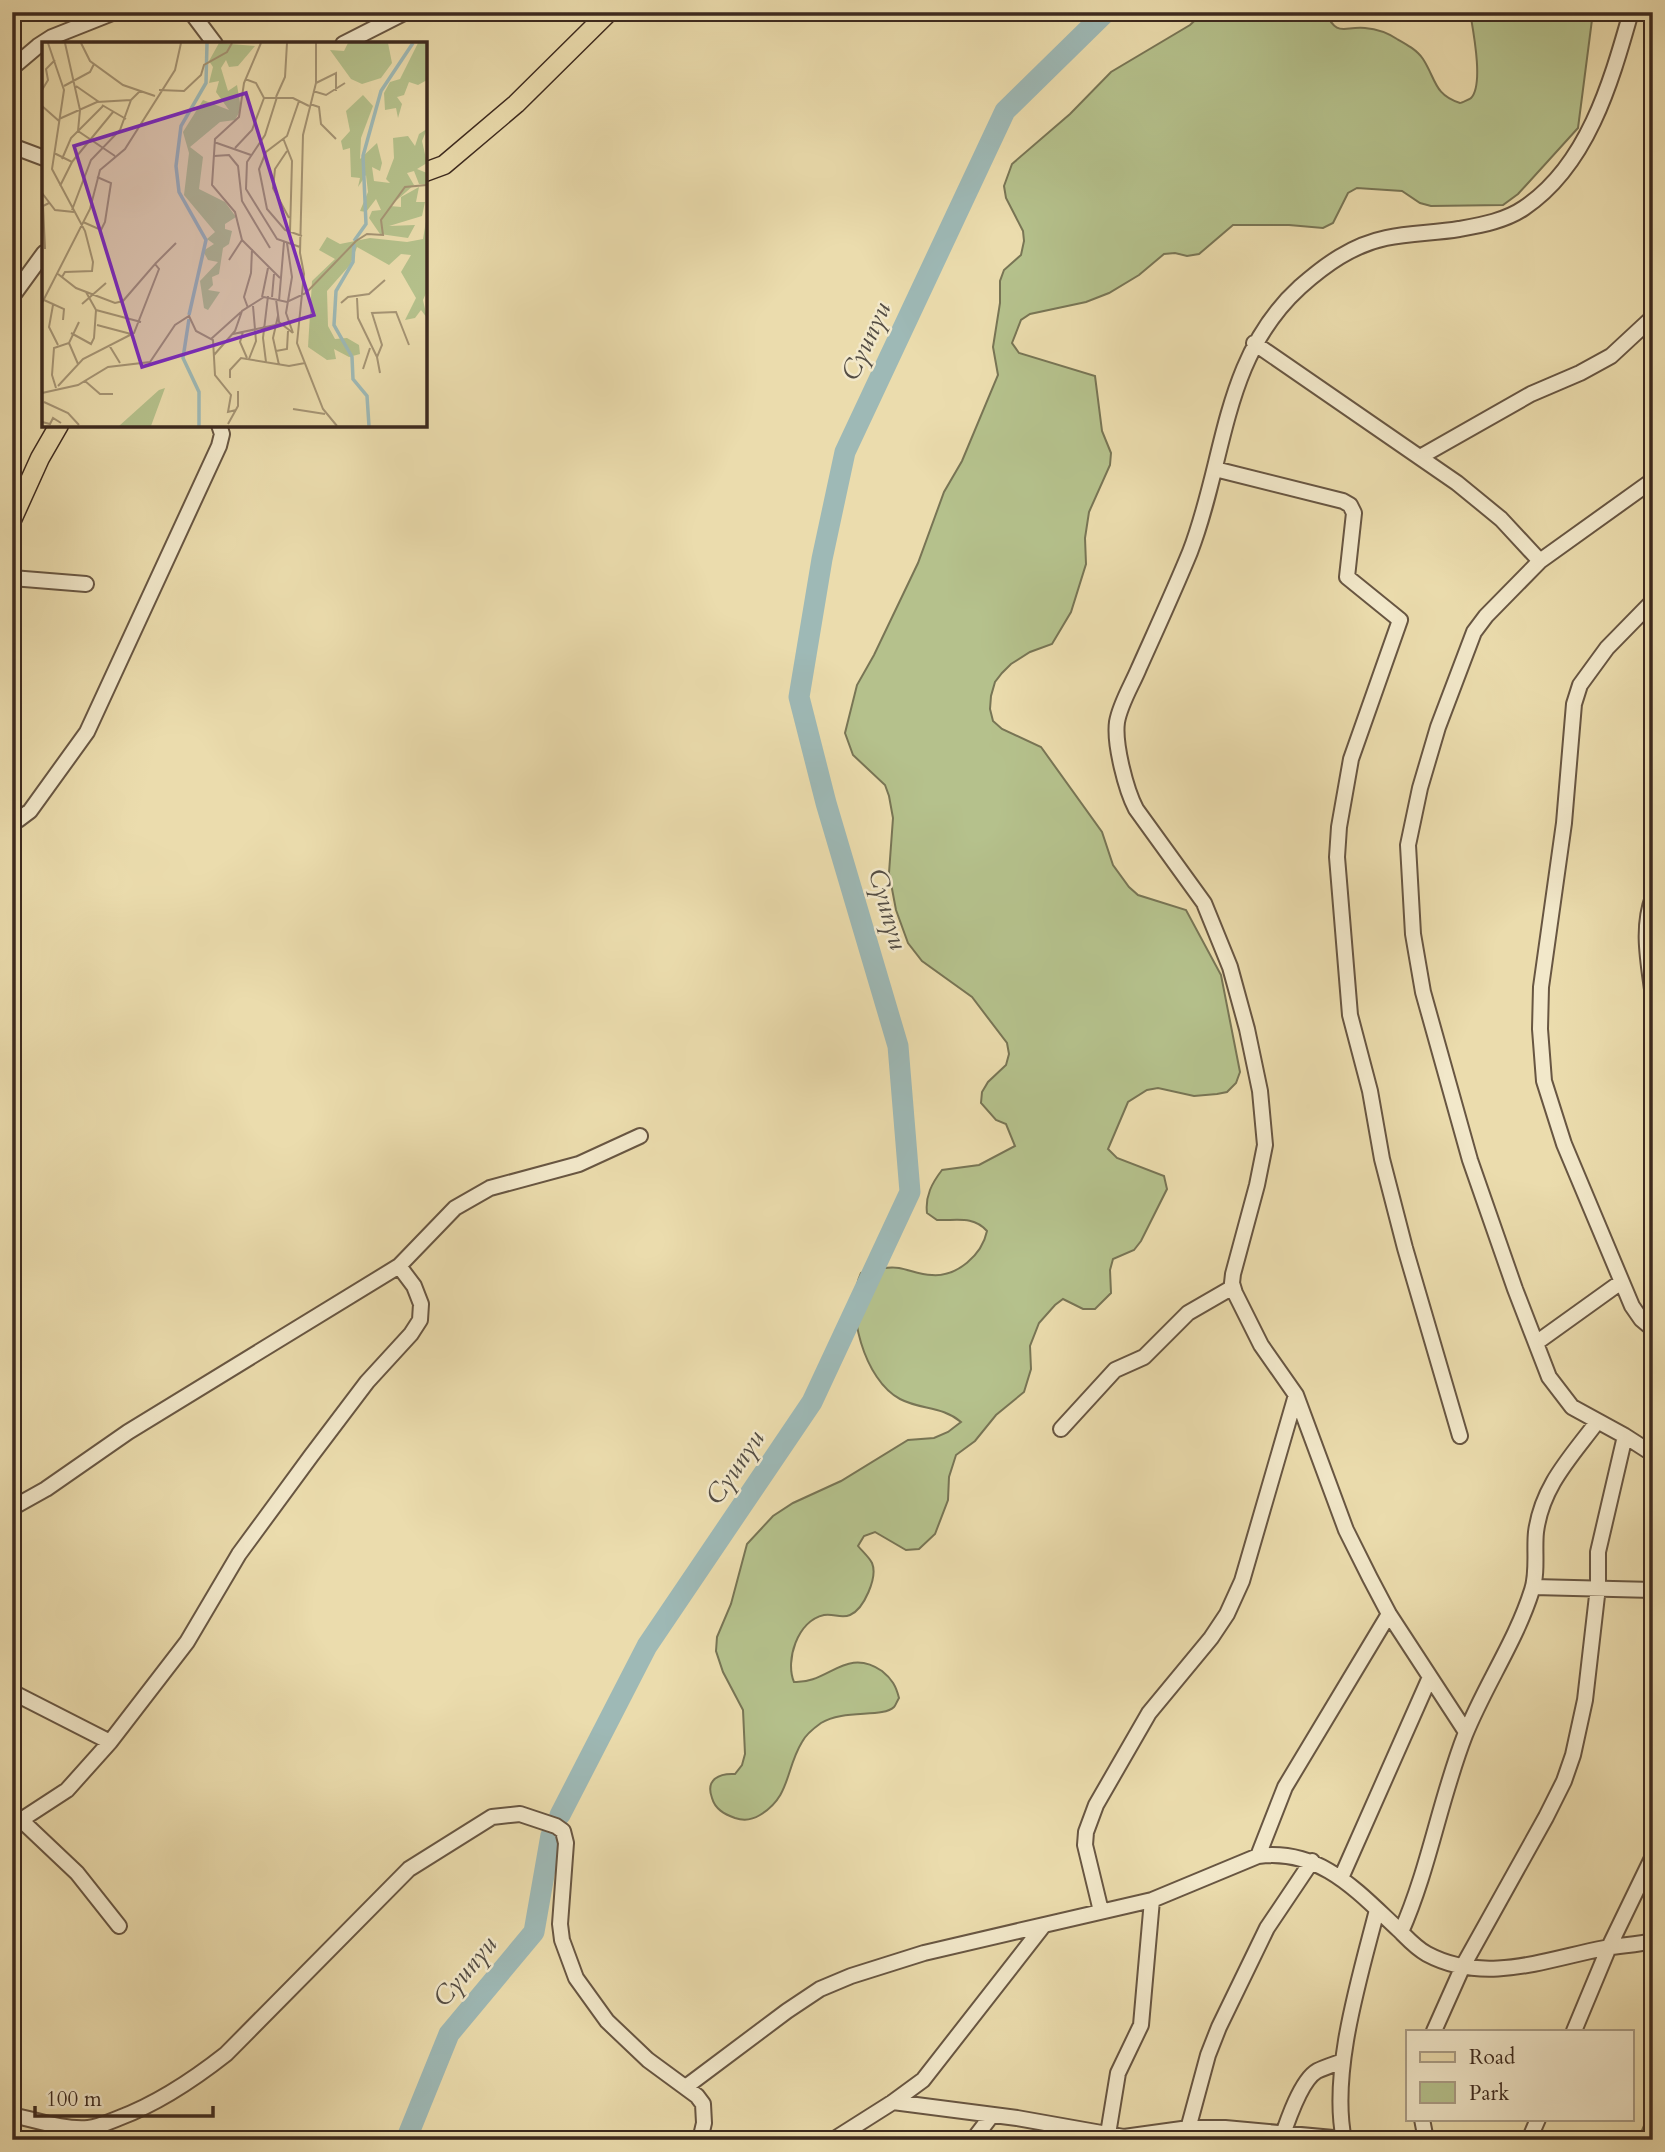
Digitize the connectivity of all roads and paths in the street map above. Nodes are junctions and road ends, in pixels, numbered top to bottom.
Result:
1 (115, 12) edge
2 (191, 12) edge
3 (406, 12) edge
4 (609, 12) edge
5 (1631, 12) edge
6 (44, 42) edge
7 (214, 42) edge
8 (347, 42) edge
9 (42, 43) edge
10 (12, 68) edge
11 (12, 146) edge
12 (42, 157) edge
13 (427, 171) edge
14 (42, 256) edge
15 (12, 297) edge
16 (1653, 317) edge
17 (1254, 344) junction
18 (59, 427) edge
19 (220, 427) edge
20 (1420, 457) junction
21 (1215, 469) junction
22 (1653, 480) edge
23 (12, 520) edge
24 (1540, 561) junction
25 (12, 578) edge
26 (86, 584) dead end
27 (1653, 601) edge
28 (12, 821) edge
29 (1653, 897) edge
30 (1653, 997) edge
31 (640, 1136) dead end
32 (399, 1266) junction
33 (1621, 1282) junction
34 (1233, 1287) junction
35 (1653, 1329) edge
36 (1536, 1343) junction
37 (1296, 1395) junction
38 (1597, 1422) junction
39 (1061, 1429) dead end
40 (1460, 1436) dead end
41 (1625, 1436) junction
42 (1653, 1454) edge
43 (12, 1508) edge
44 (1534, 1587) junction
45 (1598, 1587) junction
46 (1653, 1590) edge
47 (1389, 1614) junction
48 (1430, 1677) junction
49 (12, 1692) edge
50 (1466, 1732) junction
51 (110, 1742) junction
52 (17, 1821) edge
53 (1258, 1856) junction
54 (1653, 1856) edge
55 (1312, 1861) junction
56 (1340, 1878) junction
57 (1152, 1900) junction
58 (1377, 1910) junction
59 (1101, 1911) junction
60 (1044, 1925) junction
61 (119, 1926) dead end
62 (1401, 1932) junction
63 (1653, 1941) edge
64 (1609, 1947) junction
65 (1463, 1966) junction
66 (1434, 2030) edge
67 (1574, 2030) edge
68 (1343, 2061) junction
69 (687, 2086) junction
70 (893, 2102) junction
71 (12, 2115) edge
72 (992, 2115) junction
73 (1422, 2120) edge
74 (1538, 2120) edge
75 (95, 2127) junction
76 (1187, 2134) edge
77 (1282, 2137) edge
78 (1108, 2138) edge
79 (103, 2140) edge
80 (700, 2140) edge
81 (833, 2140) edge
82 (973, 2140) edge
83 (1344, 2140) edge
84 (1426, 2140) edge
85 (1529, 2140) edge

1 - 6 street
2 - 7 street
3 - 8 street
4 - 13 main road
5 - 17 street
9 - 10 street
11 - 12 street
14 - 15 street
16 - 20 street
17 - 20 street
17 - 21 street
18 - 23 main road
19 - 28 street
20 - 24 street
21 - 34 street
21 - 40 street
22 - 24 street
24 - 36 street
25 - 26 street
27 - 33 street
29 - 30 street
31 - 32 street
32 - 43 street
32 - 51 street
33 - 35 street
33 - 36 street
34 - 37 street
34 - 39 street
36 - 38 street
37 - 47 street
37 - 59 street
38 - 41 street
38 - 44 street
41 - 42 street
41 - 45 street
44 - 45 street
44 - 50 street
45 - 46 street
45 - 65 street
47 - 48 street
47 - 53 street
48 - 50 street
48 - 56 street
49 - 51 street
50 - 62 street
51 - 52 street
52 - 61 street
53 - 55 street
53 - 57 street
54 - 64 street
55 - 56 street
55 - 76 street
56 - 58 street
57 - 59 street
57 - 78 street
58 - 62 street
58 - 68 street
59 - 60 street
60 - 69 street
60 - 70 street
62 - 65 street
63 - 64 street
64 - 65 street
64 - 67 street
65 - 66 street
68 - 77 street
68 - 83 street
69 - 75 street
69 - 80 street
70 - 72 street
70 - 81 street
71 - 75 street
72 - 78 street
72 - 82 street
73 - 84 street
74 - 85 street
75 - 79 street
76 - 77 street
76 - 78 street
77 - 83 street

